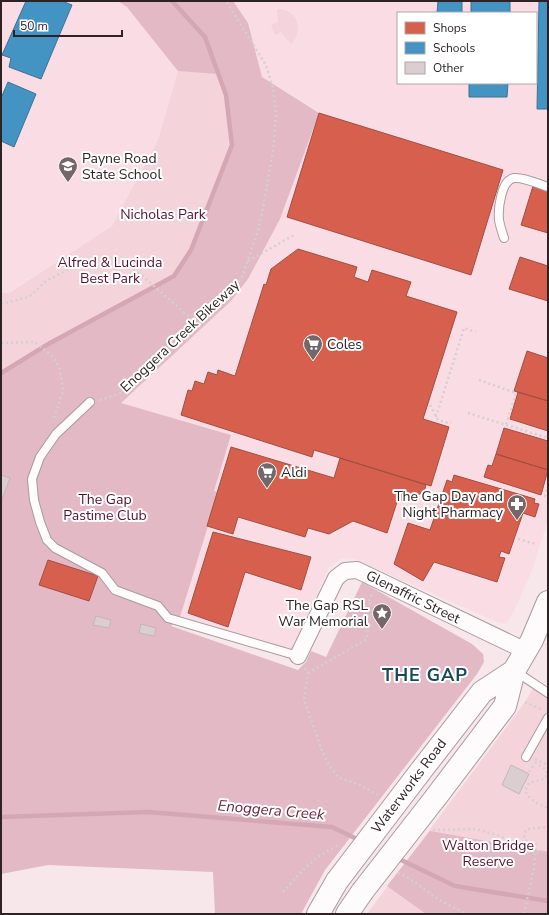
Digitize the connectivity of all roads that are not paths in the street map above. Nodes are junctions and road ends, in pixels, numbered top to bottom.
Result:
1 (548, 187) edge
2 (504, 238) dead end
3 (90, 402) road end
4 (548, 602) edge
5 (526, 651) junction
6 (298, 656) joint
7 (514, 671) junction
8 (548, 693) edge
9 (548, 718) edge
10 (530, 758) road end
11 (318, 914) edge
12 (347, 914) edge

1 - 2 lane
3 - 6 lane
4 - 5 main road, Waterworks Road
5 - 6 street, Glenaffric Street
5 - 7 main road, Waterworks Road
7 - 8 lane
7 - 11 main road, Waterworks Road, bridge
7 - 12 main road, Waterworks Road, bridge
9 - 10 lane

